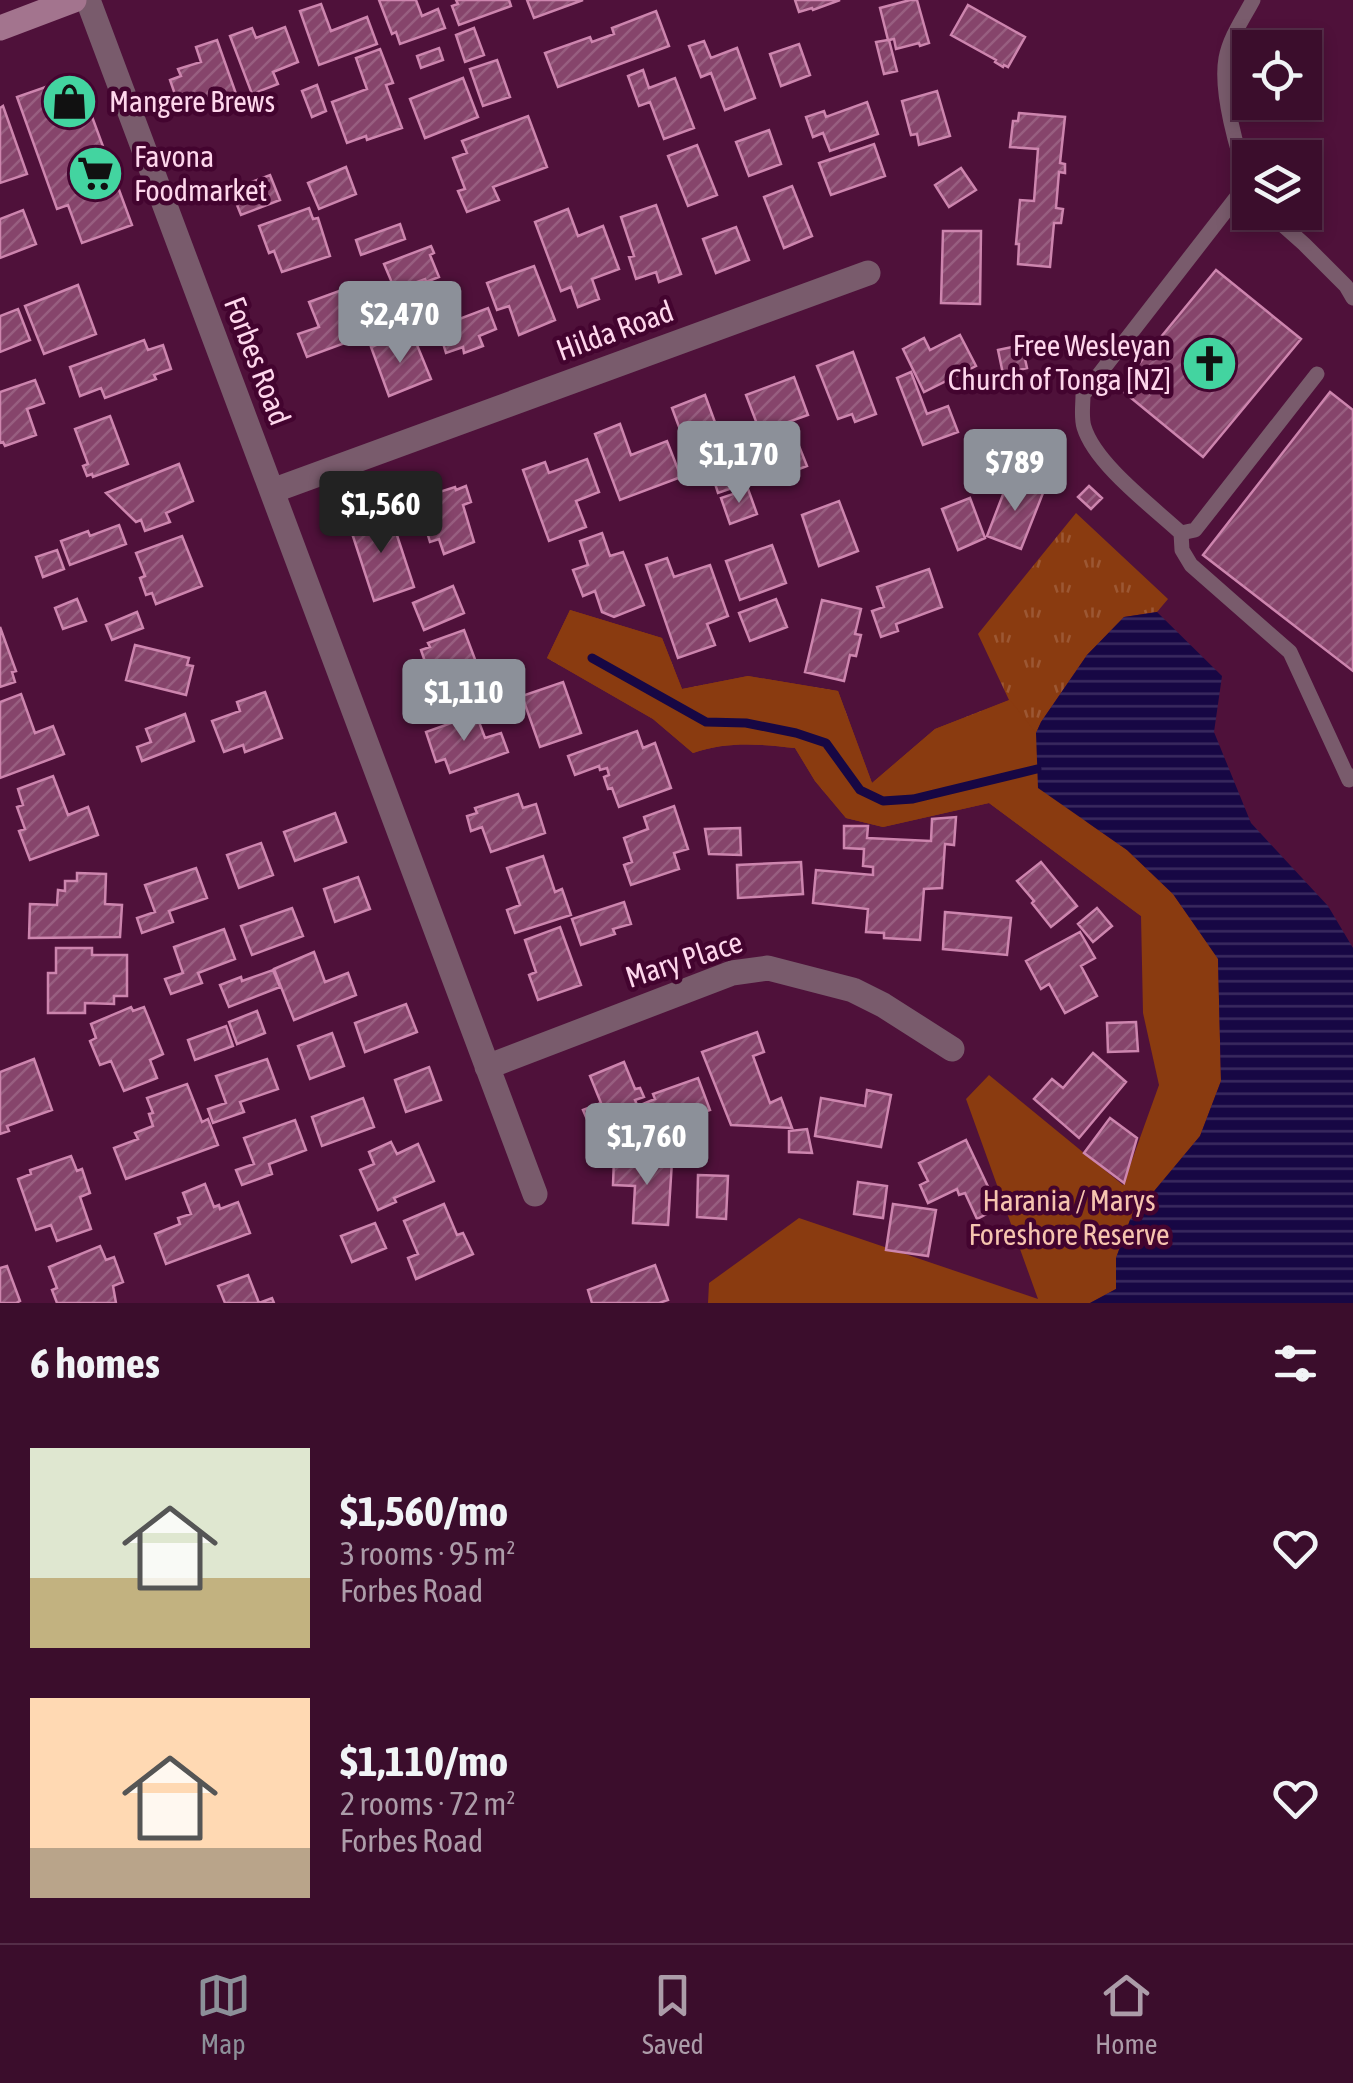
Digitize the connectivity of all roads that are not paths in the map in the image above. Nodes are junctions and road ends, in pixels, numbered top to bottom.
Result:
1 (74, 0) edge
2 (88, 0) edge
3 (1253, 0) edge
4 (0, 28) edge
5 (1236, 140) edge
6 (1232, 204) edge
7 (1288, 230) edge
8 (868, 273) dead end
9 (1350, 289) edge
10 (1317, 374) dead end
11 (272, 491) junction
12 (1181, 533) junction
13 (1353, 776) edge
14 (952, 1049) dead end
15 (487, 1067) junction
16 (535, 1194) dead end

1 - 4 main road
2 - 11 street, Forbes Road
3 - 5 lane
6 - 12 lane
7 - 9 lane
8 - 11 street, Hilda Road
10 - 12 lane
11 - 15 street, Forbes Road
12 - 13 lane
14 - 15 street, Mary Place
15 - 16 street, Forbes Road

